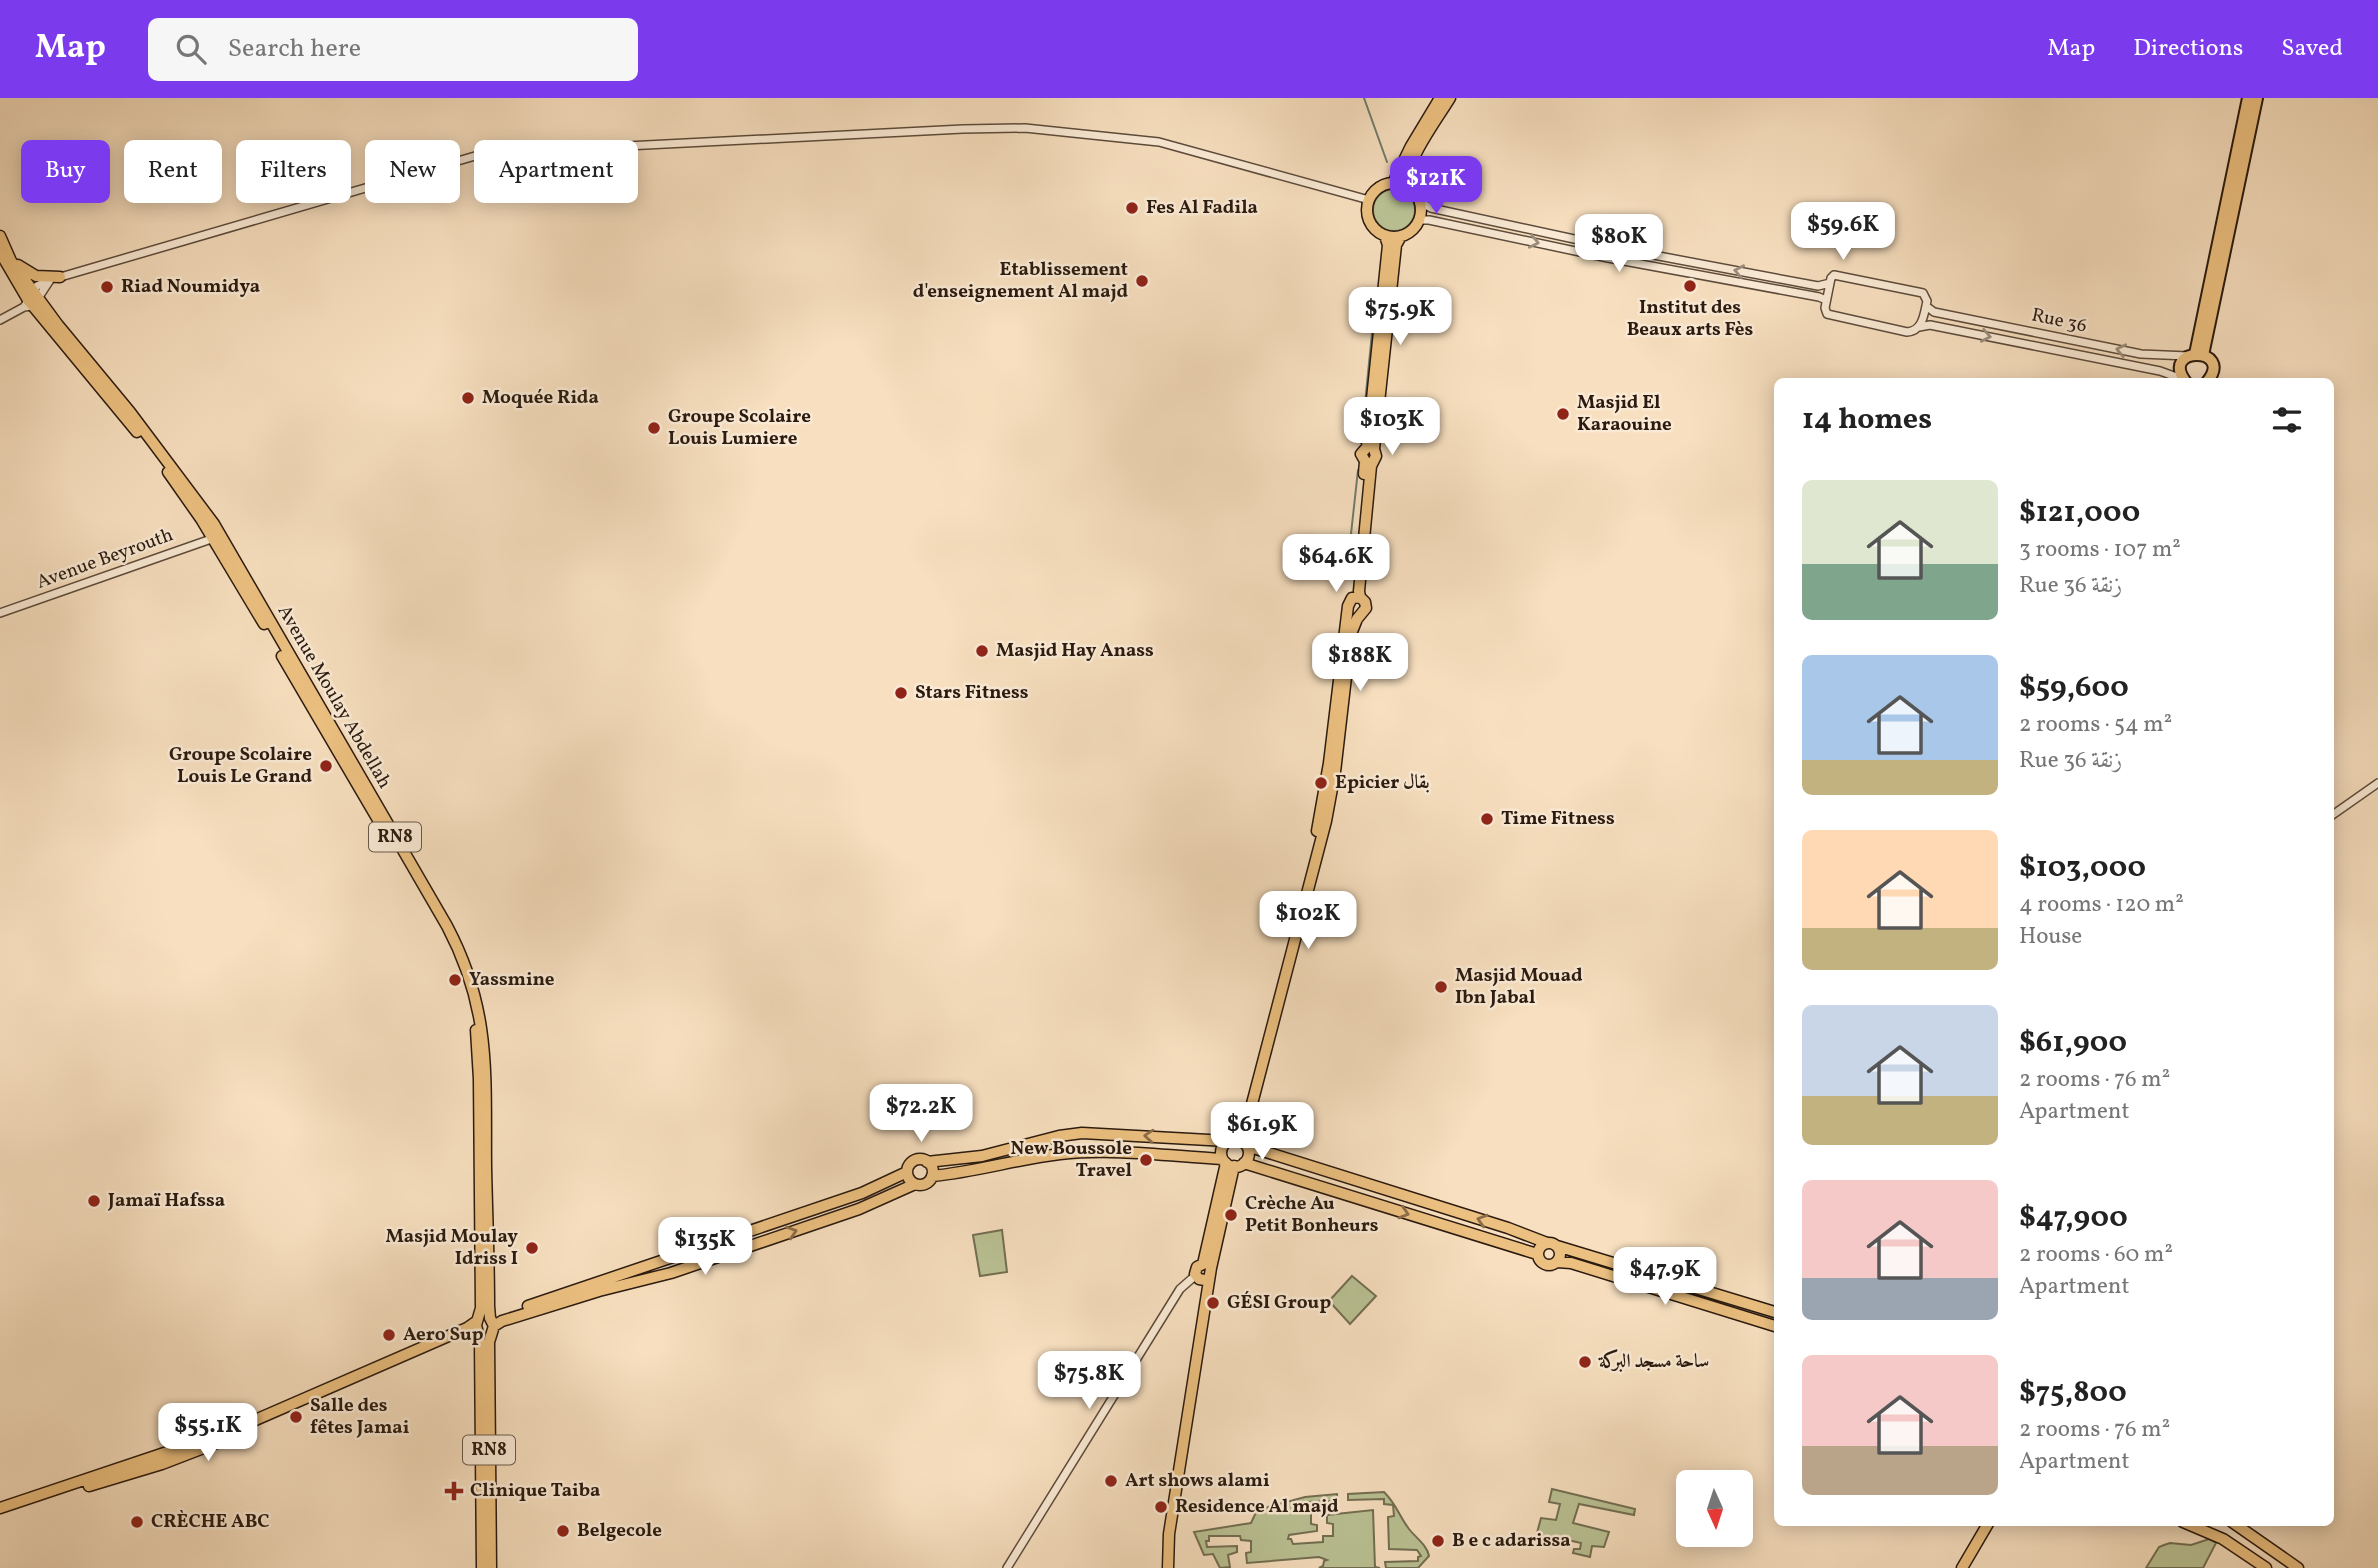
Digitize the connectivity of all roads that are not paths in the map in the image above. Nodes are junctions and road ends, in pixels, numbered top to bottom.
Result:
1 (1440, 98) edge
2 (1450, 98) edge
3 (2248, 98) edge
4 (2257, 98) edge
5 (1393, 183) junction
6 (1407, 187) junction
7 (1369, 200) junction
8 (1420, 202) junction
9 (1419, 220) junction
10 (0, 236) edge
11 (1385, 236) junction
12 (1401, 236) junction
13 (0, 252) edge
14 (11, 261) junction
15 (55, 279) junction
16 (1830, 283) junction
17 (31, 300) junction
18 (1826, 300) junction
19 (1926, 306) junction
20 (0, 320) edge
21 (1919, 327) junction
22 (2195, 355) junction
23 (2178, 378) edge
24 (2185, 378) edge
25 (2210, 378) edge
26 (1370, 448) junction
27 (217, 538) junction
28 (1353, 602) junction
29 (0, 613) edge
30 (1360, 614) junction
31 (2378, 783) edge
32 (2334, 814) edge
33 (1238, 1142) junction
34 (927, 1162) junction
35 (1231, 1163) junction
36 (907, 1172) junction
37 (932, 1176) junction
38 (915, 1184) junction
39 (1552, 1244) junction
40 (1537, 1254) junction
41 (1557, 1262) junction
42 (1205, 1273) junction
43 (1774, 1311) edge
44 (492, 1324) junction
45 (478, 1326) junction
46 (1774, 1326) edge
47 (93, 1481) junction
48 (0, 1508) edge
49 (0, 1514) edge
50 (1981, 1526) edge
51 (1987, 1526) edge
52 (2192, 1526) edge
53 (2238, 1526) edge
54 (482, 1568) edge
55 (491, 1568) edge
56 (1007, 1568) edge
57 (1162, 1568) edge
58 (1168, 1568) edge
59 (1956, 1568) edge
60 (1962, 1568) edge
61 (2266, 1568) edge
62 (2298, 1568) edge

1 - 5 main road
2 - 6 main road
3 - 22 highway
4 - 22 highway
5 - 6 main road
5 - 7 main road
6 - 8 main road
7 - 11 main road
7 - 15 street
8 - 9 main road
16 -> 8 street
9 - 12 main road
9 -> 18 street
10 - 14 main road, Avenue Moulay Abdellah / RN8
11 - 12 main road
11 - 26 main road
12 - 26 main road
13 - 17 main road, Avenue Moulay Abdellah / RN8
14 - 15 main road
14 - 17 main road, Avenue Moulay Abdellah / RN8
15 - 17 street
16 - 18 street
16 - 19 street, Rue 36
17 - 20 street
17 - 27 main road, Avenue Moulay Abdellah / RN8
18 - 21 street
19 - 21 street
22 -> 19 street, Rue 36
21 -> 23 street
22 - 24 highway
22 - 25 highway
26 - 28 main road
27 - 29 street, Avenue Beyrouth
27 - 44 main road, Avenue Moulay Abdellah / RN8
27 - 45 main road, Avenue Moulay Abdellah / RN8
28 - 30 main road
28 - 30 main road
28 - 33 main road
30 - 33 main road
31 - 32 street
33 -> 34 main road
33 - 35 main road
33 - 35 main road
39 -> 33 main road
34 - 36 main road
34 - 37 main road
35 - 37 main road
35 -> 40 main road
35 - 42 main road
36 - 38 main road
36 - 44 main road
37 - 38 main road
44 -> 38 main road
39 - 40 main road
39 - 41 main road
39 - 43 main road
40 - 41 main road
41 - 46 main road
42 - 56 street
42 - 57 main road
42 - 58 main road
44 - 45 main road
44 - 45 main road
44 - 55 main road, RN8
45 - 47 main road
45 - 54 main road, RN8
47 - 48 main road
47 - 49 main road
50 - 59 main road
51 - 60 main road
52 - 61 main road
53 - 62 main road

